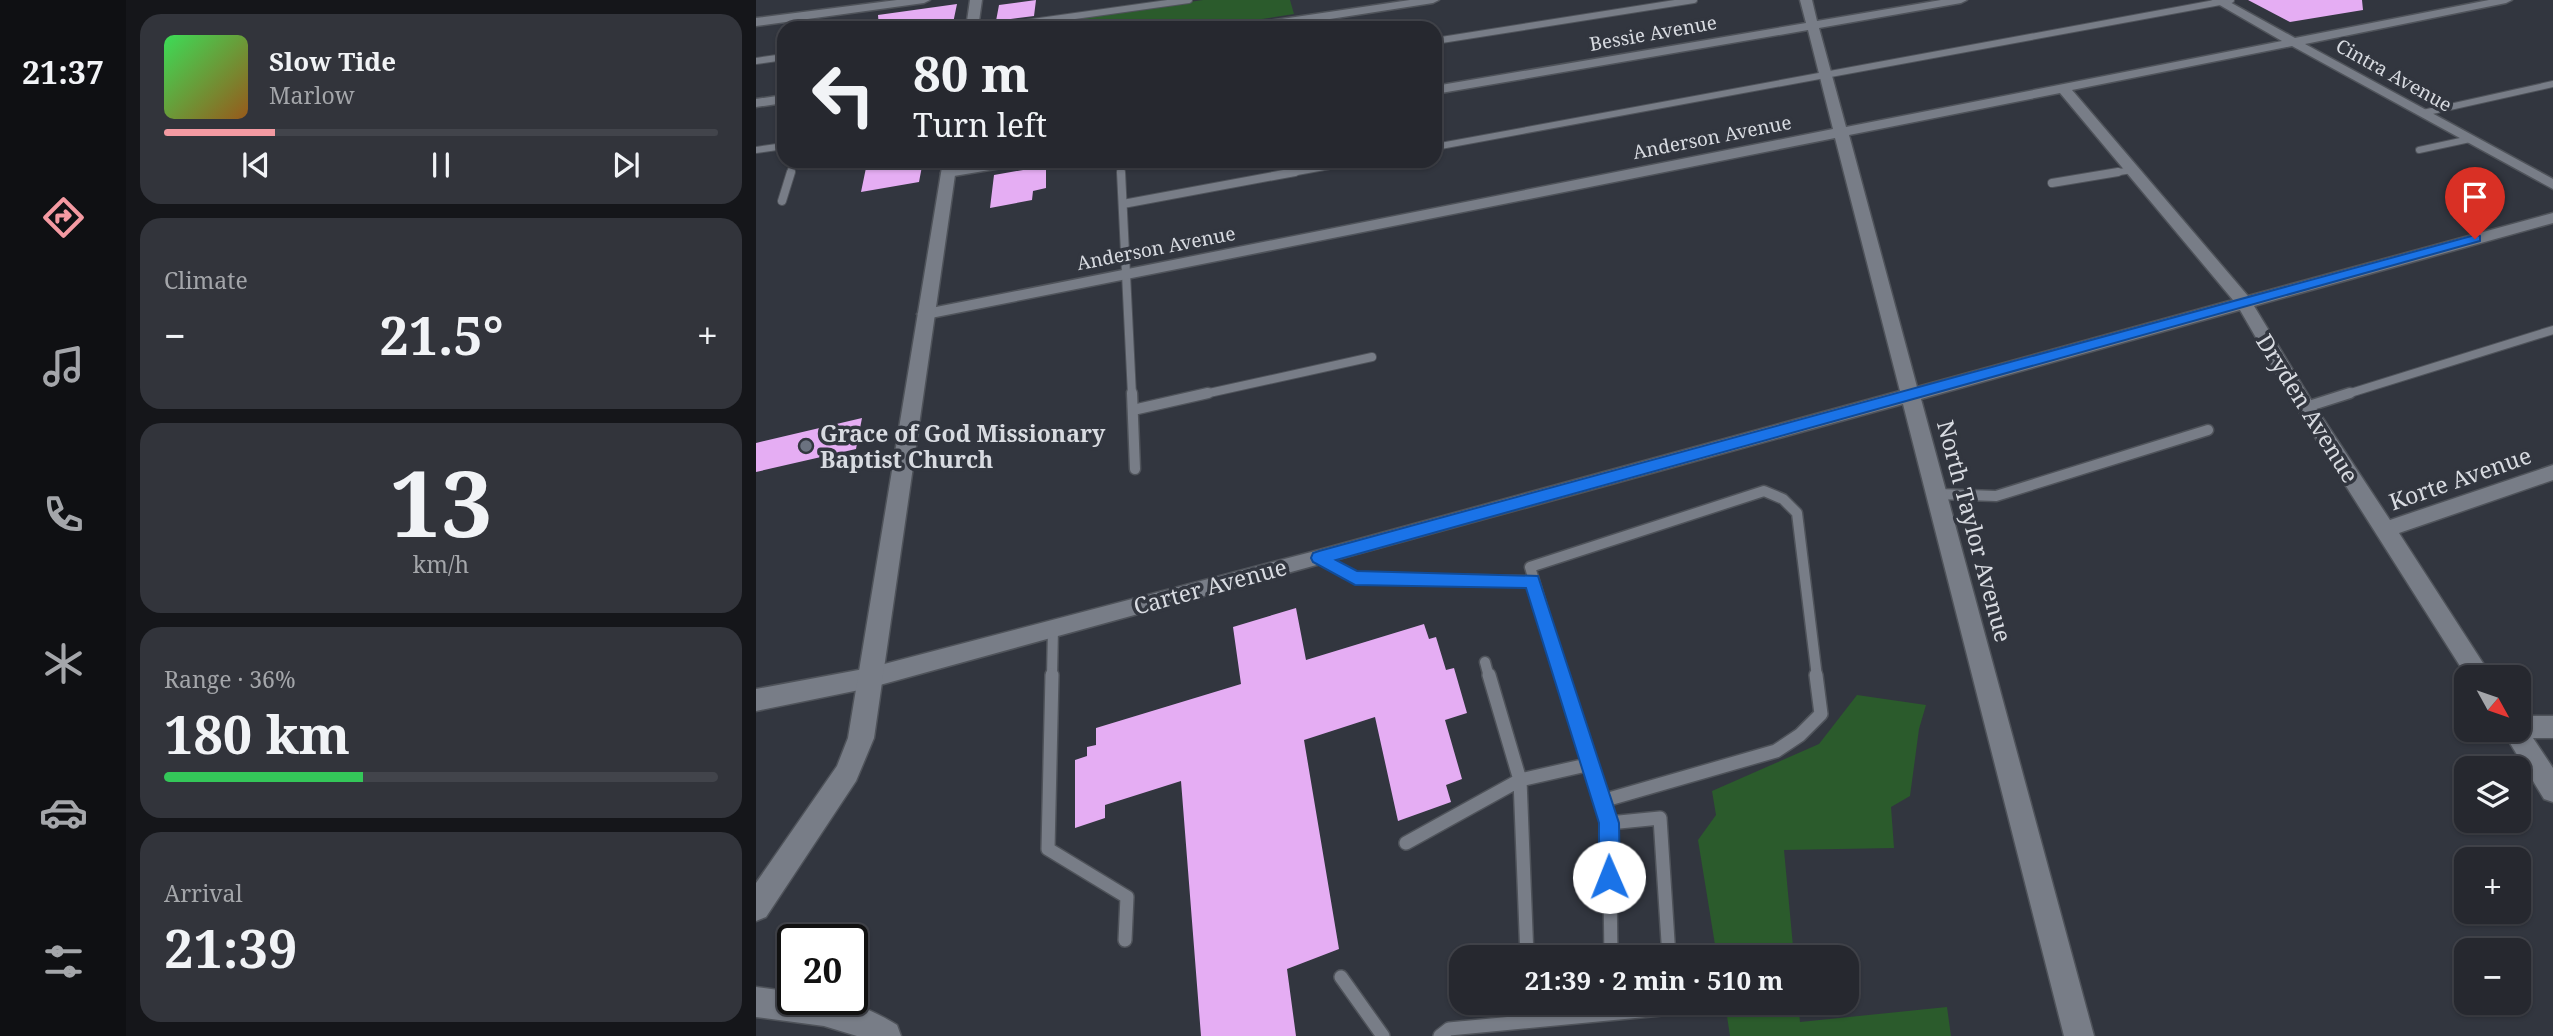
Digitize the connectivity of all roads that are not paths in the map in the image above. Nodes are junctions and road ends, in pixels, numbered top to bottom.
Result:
1 (924, 0) edge
2 (976, 0) edge
3 (1189, 0) edge
4 (1433, 0) edge
5 (1694, 0) edge
6 (1806, 0) edge
7 (1961, 0) edge
8 (2506, 0) edge
9 (2223, 1) edge
10 (864, 4) edge
11 (973, 21) edge
12 (1040, 21) edge
13 (1294, 21) edge
14 (756, 22) edge
15 (1813, 25) junction
16 (1442, 40) edge
17 (2294, 42) junction
18 (777, 58) edge
19 (756, 61) edge
20 (1826, 75) junction
21 (2553, 85) edge
22 (2063, 88) junction
23 (1442, 89) edge
24 (777, 100) edge
25 (756, 103) edge
26 (2423, 113) junction
27 (1842, 131) junction
28 (2470, 139) junction
29 (1442, 146) edge
30 (777, 147) edge
31 (756, 150) edge
32 (2419, 150) dead end
33 (792, 168) edge
34 (949, 168) edge
35 (1120, 168) edge
36 (1319, 168) edge
37 (2132, 170) junction
38 (2052, 183) dead end
39 (2553, 185) edge
40 (782, 201) dead end
41 (1123, 204) junction
42 (2553, 218) edge
43 (1128, 272) junction
44 (2243, 301) junction
45 (926, 314) junction
46 (2553, 330) edge
47 (1372, 357) dead end
48 (1912, 394) junction
49 (2306, 407) junction
50 (1133, 410) junction
51 (2208, 430) dead end
52 (1135, 469) dead end
53 (2553, 472) edge
54 (1938, 495) junction
55 (2384, 530) junction
56 (1319, 558) junction
57 (1532, 581) junction
58 (1053, 628) junction
59 (1485, 662) dead end
60 (2472, 665) edge
61 (870, 678) junction
62 (756, 700) edge
63 (2553, 727) edge
64 (2531, 728) edge
65 (2524, 742) edge
66 (1591, 764) junction
67 (1520, 780) junction
68 (2553, 790) edge
69 (1602, 801) junction
70 (1609, 823) junction
71 (1406, 843) dead end
72 (756, 907) edge
73 (1125, 940) dead end
74 (1527, 945) edge
75 (1611, 945) edge
76 (1668, 945) edge
77 (1341, 977) dead end
78 (756, 1002) edge
79 (1529, 1015) edge
80 (1565, 1015) edge
81 (1529, 1021) junction
82 (886, 1036) edge
83 (1383, 1036) edge
84 (1440, 1036) edge
85 (2079, 1036) edge

1 - 10 street
2 - 11 street
3 - 12 lane
4 - 13 street
5 - 16 lane
6 - 15 street, North Taylor Avenue
7 - 15 street, Bessie Avenue
8 - 17 street, Anderson Avenue
9 - 17 street, Cintra Avenue
9 - 20 lane
10 - 14 street
15 - 20 street, North Taylor Avenue
15 - 23 street, Bessie Avenue
17 - 22 street, Anderson Avenue
17 - 26 street, Cintra Avenue
18 - 19 lane
20 - 27 street, North Taylor Avenue
20 - 29 lane
21 - 26 lane
22 - 27 street, Anderson Avenue
22 - 37 street, Dryden Avenue
24 - 25 street
26 - 28 street, Cintra Avenue
27 - 43 street, Anderson Avenue
27 - 48 street, North Taylor Avenue
28 - 32 lane
28 - 39 street, Cintra Avenue
30 - 31 lane
33 - 40 lane
34 - 45 street
35 - 41 lane
36 - 41 lane
37 - 38 lane
37 - 44 street, Dryden Avenue
41 - 43 lane
42 - 44 street, Carter Avenue
43 - 45 street, Anderson Avenue
43 - 50 lane
44 - 48 street, Carter Avenue
44 - 49 street, Dryden Avenue
45 - 61 street
46 - 49 lane
47 - 50 lane
48 - 54 street, North Taylor Avenue
48 - 56 street, Carter Avenue
49 - 55 street, Dryden Avenue
50 - 52 lane
51 - 54 lane
53 - 55 street, Korte Avenue
54 - 85 street, North Taylor Avenue
55 - 60 street, Dryden Avenue
56 - 57 lane
56 - 58 street, Carter Avenue
57 - 66 lane
57 - 69 lane
58 - 61 street, Carter Avenue
58 - 73 lane
59 - 67 lane
61 - 62 street, Carter Avenue
61 - 72 street
63 - 64 street
65 - 68 street
66 - 67 lane
66 - 69 lane
67 - 71 lane
67 - 74 lane
69 - 70 lane
70 - 75 lane
70 - 76 lane
77 - 83 lane
78 - 82 street
79 - 81 lane
80 - 81 lane
81 - 84 lane

